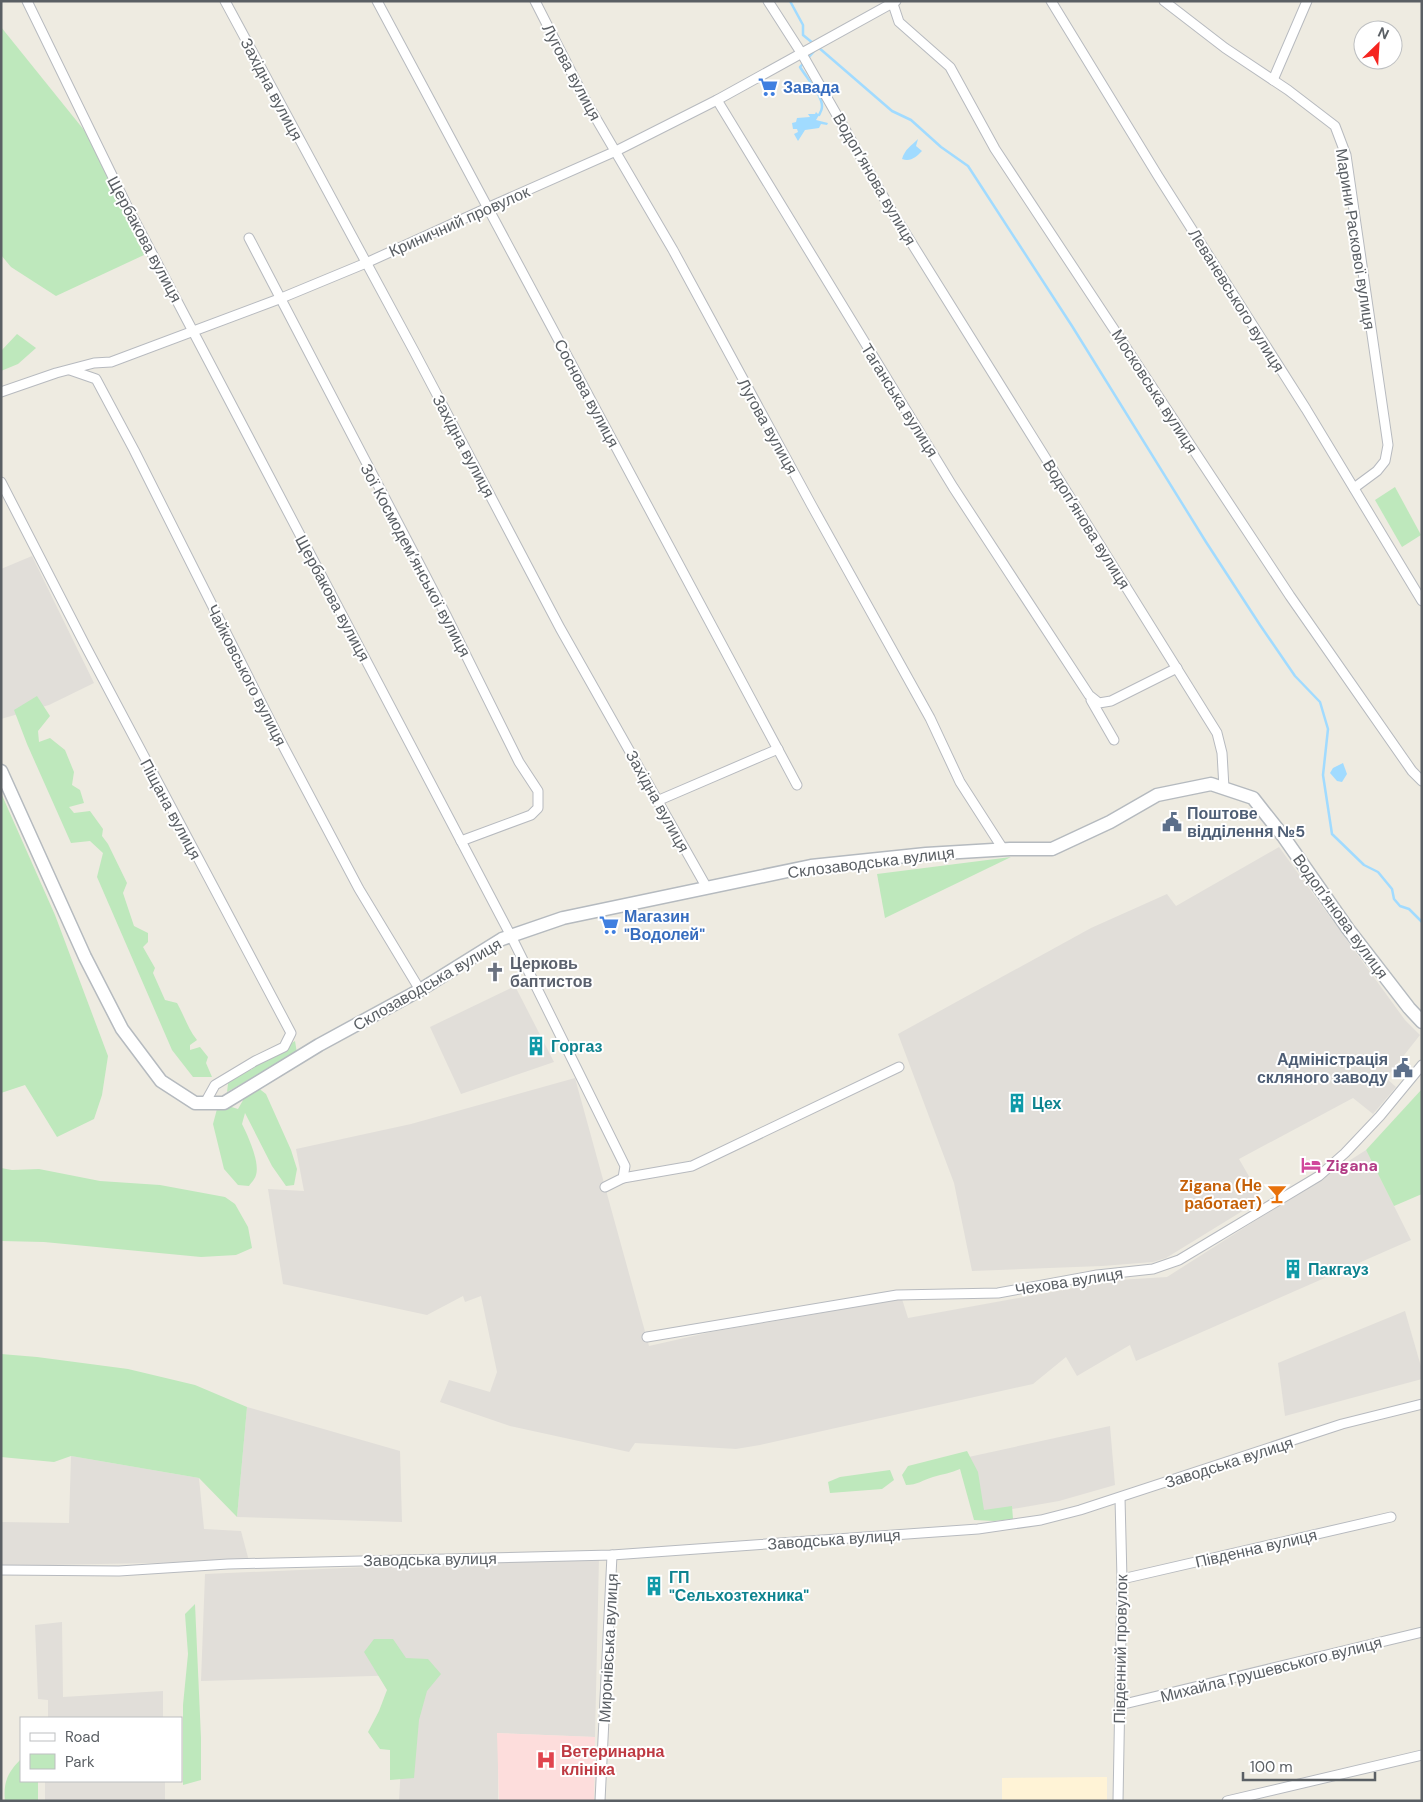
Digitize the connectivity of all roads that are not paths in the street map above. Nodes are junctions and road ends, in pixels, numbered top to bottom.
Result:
1 (27, 1) edge
2 (225, 1) edge
3 (377, 1) edge
4 (535, 1) edge
5 (540, 1) edge
6 (768, 1) edge
7 (1051, 1) edge
8 (1307, 1) edge
9 (893, 2) edge
10 (1165, 2) edge
11 (547, 24) junction
12 (802, 54) junction
13 (1273, 80) junction
14 (717, 100) junction
15 (616, 151) junction
16 (487, 208) junction
17 (248, 238) dead end
18 (366, 264) junction
19 (279, 298) junction
20 (194, 331) junction
21 (111, 362) junction
22 (70, 370) junction
23 (96, 379) junction
24 (1, 392) edge
25 (1, 482) edge
26 (1354, 488) junction
27 (1422, 601) edge
28 (1177, 668) junction
29 (1089, 695) junction
30 (1114, 740) dead end
31 (778, 749) junction
32 (1, 771) edge
33 (1422, 781) edge
34 (797, 785) dead end
35 (1224, 788) junction
36 (657, 801) junction
37 (461, 841) junction
38 (1003, 849) junction
39 (707, 888) junction
40 (511, 936) junction
41 (420, 990) junction
42 (1422, 1022) edge
43 (1422, 1065) edge
44 (899, 1067) dead end
45 (200, 1103) junction
46 (623, 1178) junction
47 (604, 1187) dead end
48 (647, 1337) dead end
49 (1422, 1404) edge
50 (1120, 1498) junction
51 (1391, 1517) dead end
52 (612, 1555) junction
53 (1, 1570) edge
54 (1122, 1579) junction
55 (1422, 1632) edge
56 (1120, 1705) junction
57 (1422, 1754) edge
58 (600, 1801) edge
59 (1118, 1801) edge
60 (1227, 1801) edge

1 - 20 street, Щербакова вулиця
2 - 18 street, Західна вулиця
3 - 16 street, Соснова вулиця
4 - 11 street, Лугова вулиця
5 - 11 street
6 - 12 street, Водоп’янова вулиця
7 - 26 street, Леваневського вулиця
8 - 13 street
9 - 12 street, Криничний провулок
9 - 33 street, Московська вулиця
10 - 13 street, Марини Раскової вулиця
11 - 15 street, Лугова вулиця
12 - 14 street, Криничний провулок
12 - 28 street, Водоп’янова вулиця
13 - 26 street, Марини Раскової вулиця
14 - 15 street, Криничний провулок
14 - 29 street, Таганська вулиця
15 - 16 street, Криничний провулок
15 - 38 street, Лугова вулиця
16 - 18 street, Криничний провулок
16 - 31 street, Соснова вулиця
17 - 19 street, Зої Космодем’янської вулиця
18 - 19 street, Криничний провулок
18 - 36 street, Західна вулиця
19 - 20 street, Криничний провулок
19 - 37 street, Зої Космодем’янської вулиця
20 - 21 street, Криничний провулок
20 - 37 street, Щербакова вулиця
21 - 22 street, Криничний провулок
21 - 23 street
22 - 23 street
22 - 24 street, Криничний провулок
23 - 41 street, Чайковського вулиця
25 - 45 street, Піщана вулиця
26 - 27 street, Леваневського вулиця
28 - 29 street
28 - 35 street, Водоп’янова вулиця
29 - 30 street, Таганська вулиця
31 - 34 street, Соснова вулиця
31 - 36 street
32 - 45 street
35 - 38 street, Склозаводська вулиця
35 - 42 street, Водоп’янова вулиця
36 - 39 street, Західна вулиця
37 - 40 street, Щербакова вулиця
38 - 39 street, Склозаводська вулиця
39 - 40 street, Склозаводська вулиця
40 - 41 street, Склозаводська вулиця
40 - 46 street, Щербакова вулиця
41 - 45 street, Склозаводська вулиця
43 - 48 street, Чехова вулиця
44 - 46 street
46 - 47 street
49 - 50 street, Заводська вулиця
50 - 52 street, Заводська вулиця
50 - 54 street, Південний провулок
51 - 54 street, Південна вулиця
52 - 53 street, Заводська вулиця
52 - 58 street, Миронівська вулиця
54 - 56 street, Південний провулок
55 - 56 street, Михайла Грушевського вулиця
56 - 59 street, Південний провулок
57 - 60 street

